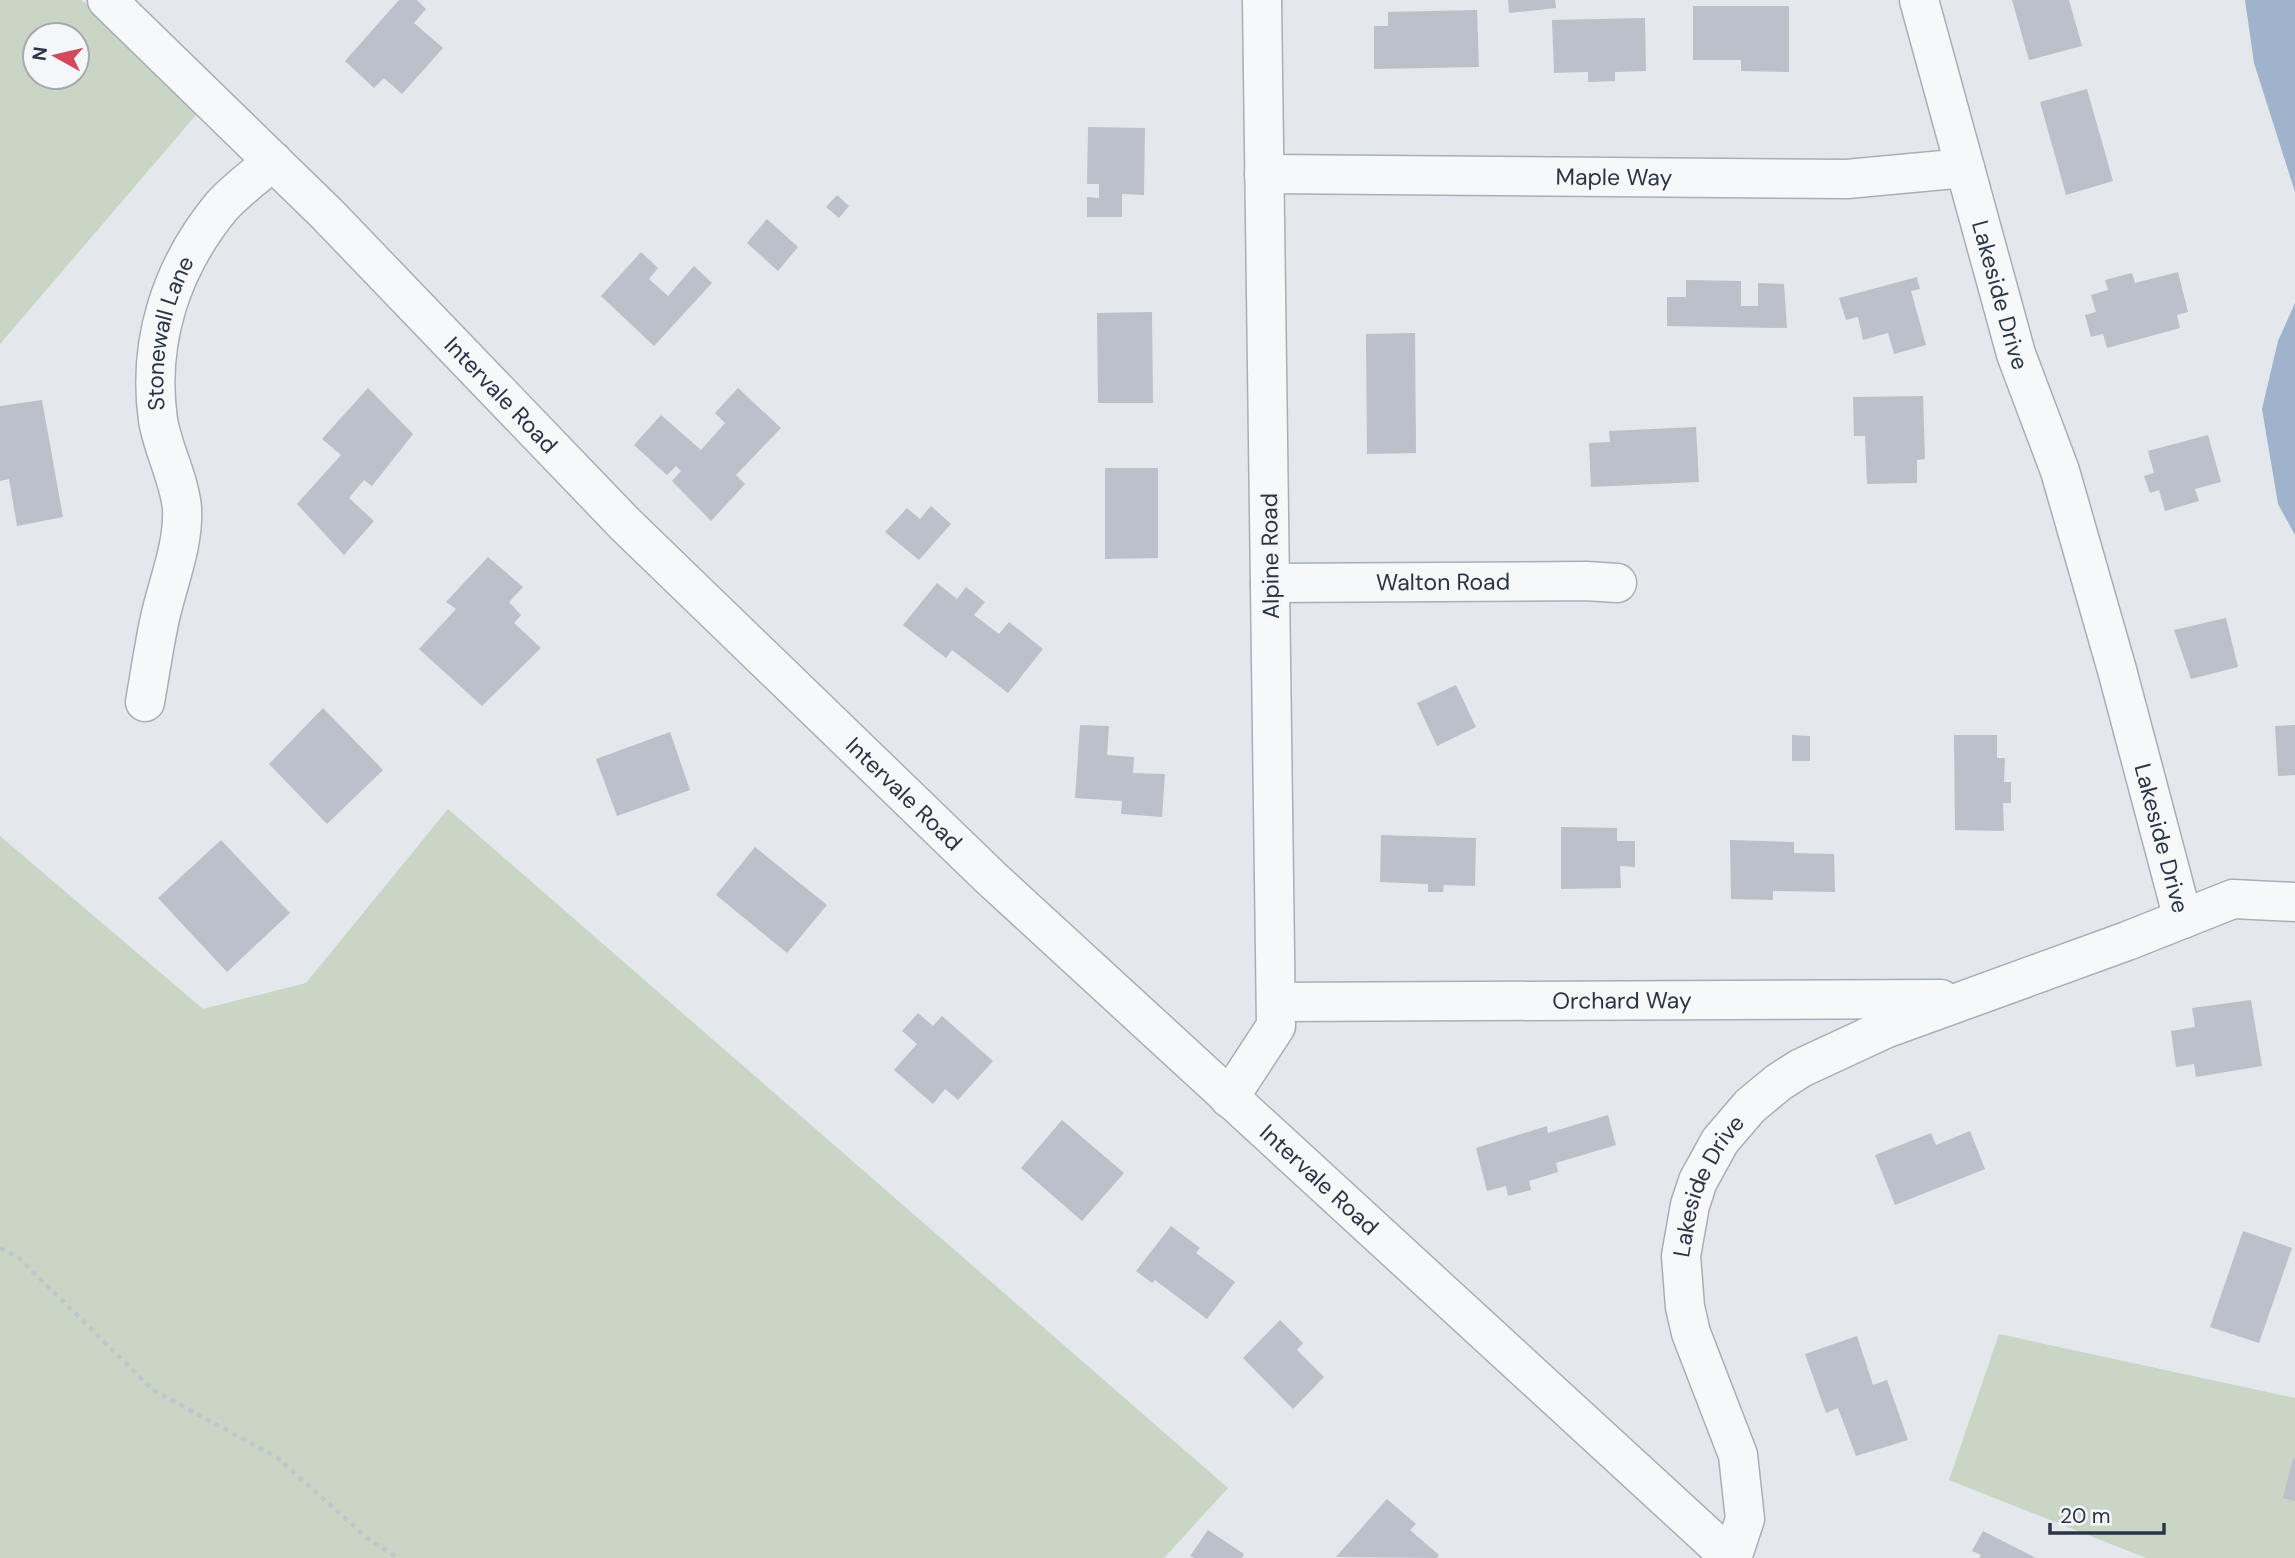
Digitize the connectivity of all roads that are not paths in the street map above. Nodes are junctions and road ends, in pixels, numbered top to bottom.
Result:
1 (107, 0) edge
2 (1262, 0) edge
3 (1920, 0) edge
4 (273, 161) junction
5 (1965, 168) junction
6 (1264, 174) junction
7 (1270, 583) junction
8 (1617, 583) dead end
9 (145, 702) dead end
10 (2295, 902) edge
11 (2183, 919) junction
12 (1968, 999) junction
13 (1276, 1002) junction
14 (1229, 1098) junction
15 (1731, 1558) edge

1 - 4 street, Intervale Road
2 - 6 street, Alpine Road
3 - 5 street, Lakeside Drive
4 - 9 street, Stonewall Lane
4 - 14 street, Intervale Road
5 - 6 street, Maple Way
5 - 11 street, Lakeside Drive
6 - 7 street, Alpine Road
7 - 8 street, Walton Road
7 - 13 street, Alpine Road
10 - 11 street
11 - 12 street, Lakeside Drive
12 - 13 street, Orchard Way
12 - 15 street, Lakeside Drive
13 - 14 street, Alpine Road
14 - 15 street, Intervale Road

